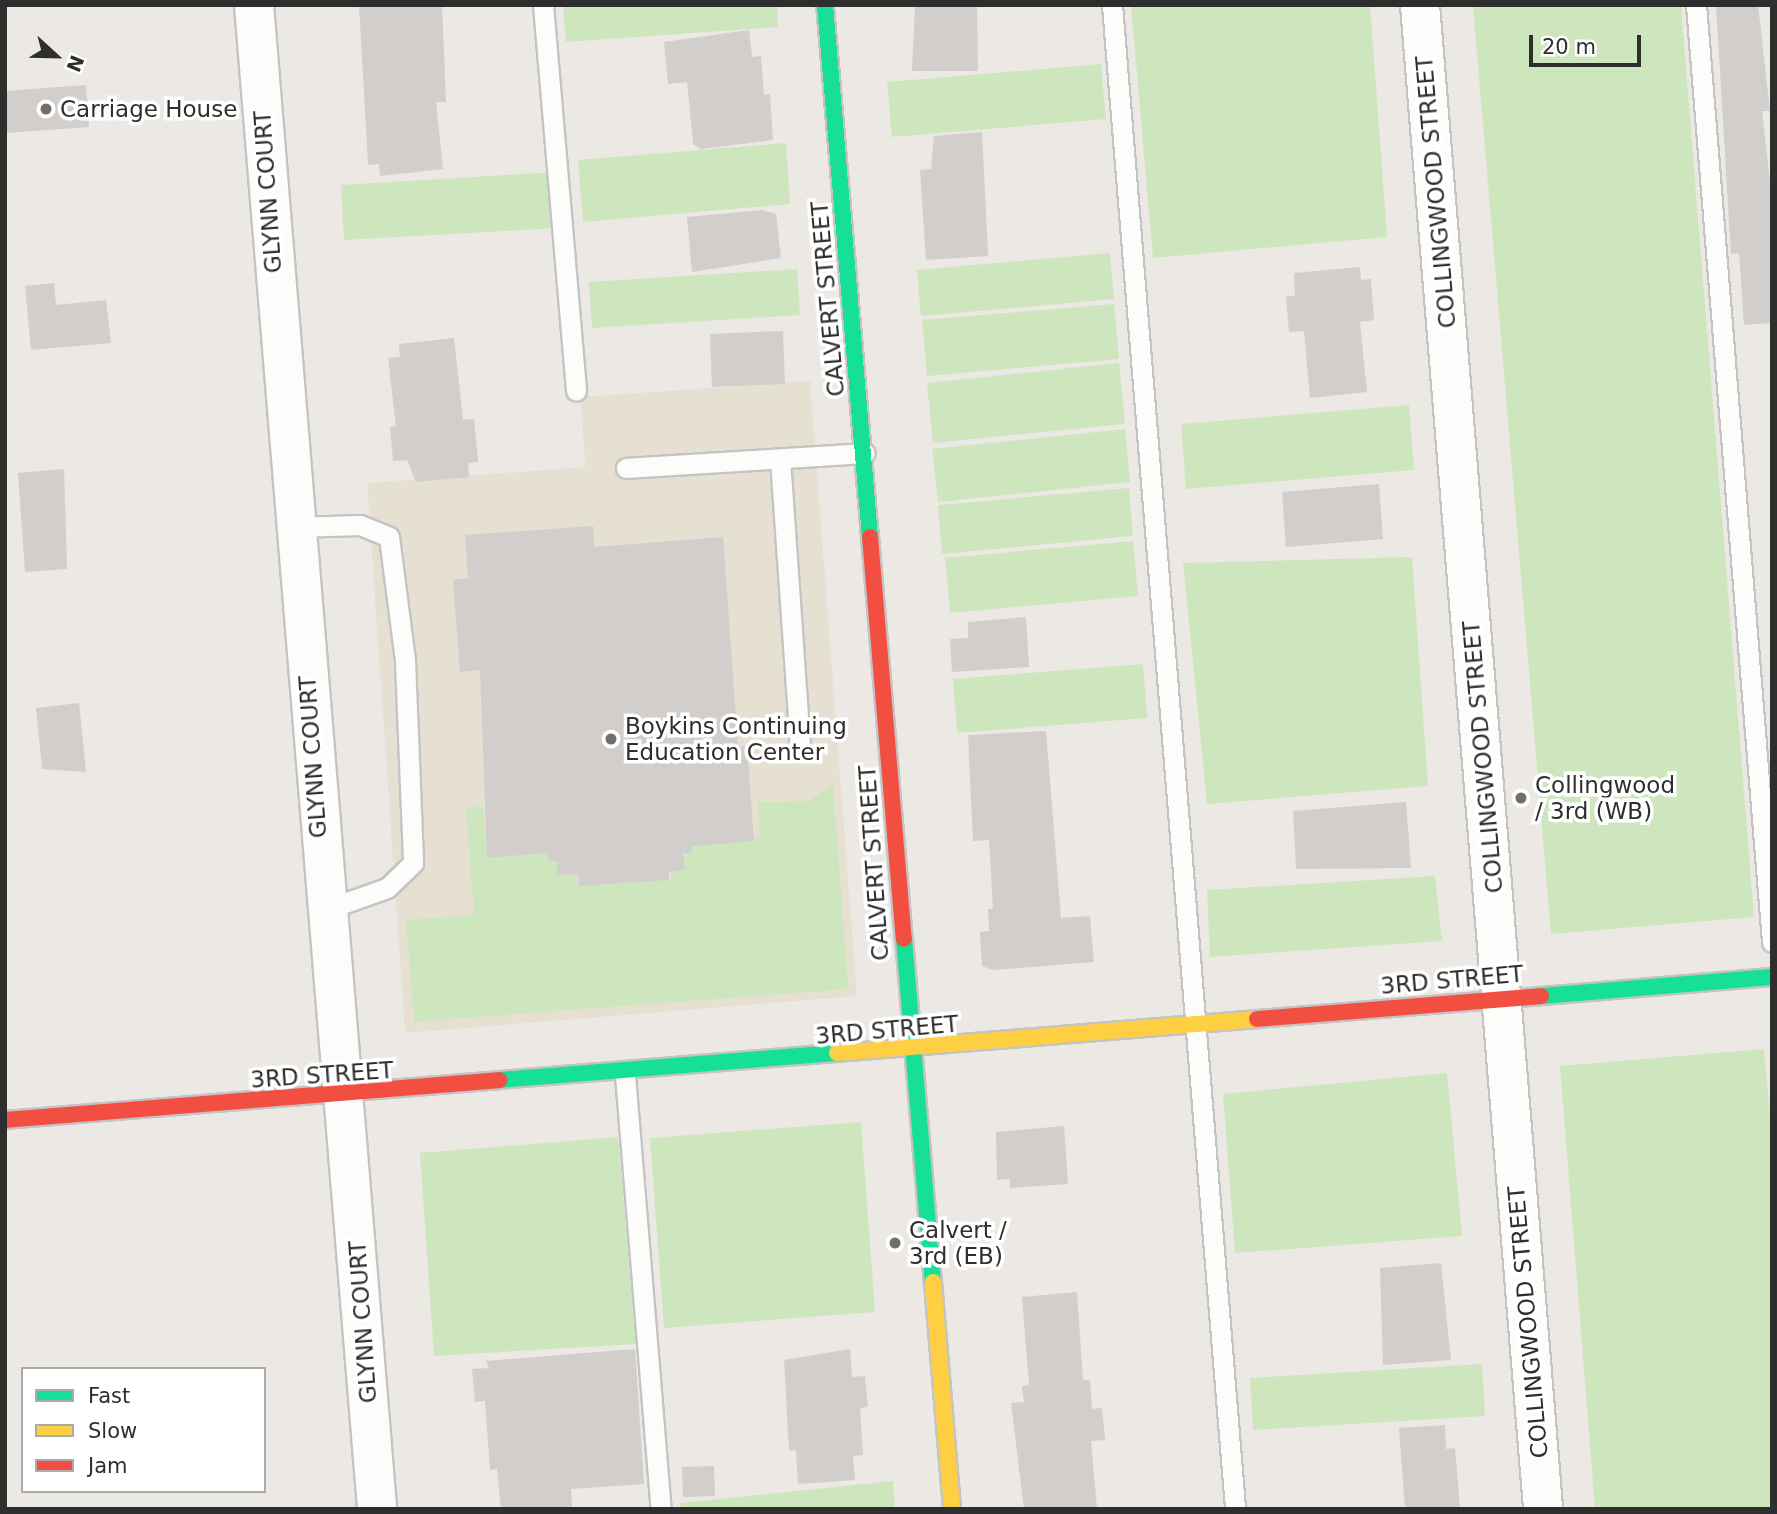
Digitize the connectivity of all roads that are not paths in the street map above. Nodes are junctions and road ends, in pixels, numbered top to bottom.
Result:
1 (254, 5) edge
2 (543, 5) edge
3 (825, 5) edge
4 (1112, 5) edge
5 (1420, 5) edge
6 (1696, 5) edge
7 (576, 391) dead end
8 (864, 453) junction
9 (780, 459) junction
10 (626, 468) dead end
11 (295, 527) junction
12 (800, 742) dead end
13 (325, 910) junction
14 (1772, 942) edge
15 (1772, 977) edge
16 (1502, 999) junction
17 (1198, 1023) junction
18 (912, 1051) junction
19 (625, 1075) junction
20 (339, 1097) junction
21 (5, 1120) edge
22 (377, 1509) edge
23 (661, 1509) edge
24 (952, 1509) edge
25 (1235, 1509) edge
26 (1543, 1509) edge

1 - 11 street, GLYNN COURT
2 - 7 lane
3 - 8 street, CALVERT STREET
4 - 17 lane
5 - 16 street, COLLINGWOOD STREET
6 - 14 lane
8 - 9 lane
8 - 18 street, CALVERT STREET
9 - 10 lane
9 - 12 lane
11 - 13 street, GLYNN COURT
11 - 13 lane
13 - 20 street, GLYNN COURT
15 - 16 street, 3RD STREET
16 - 17 street, 3RD STREET
16 - 26 street, COLLINGWOOD STREET
17 - 18 street, 3RD STREET
17 - 25 lane
18 - 19 street, 3RD STREET
18 - 24 street, CALVERT STREET
19 - 20 street, 3RD STREET
19 - 23 lane
20 - 21 street, 3RD STREET
20 - 22 street, GLYNN COURT

